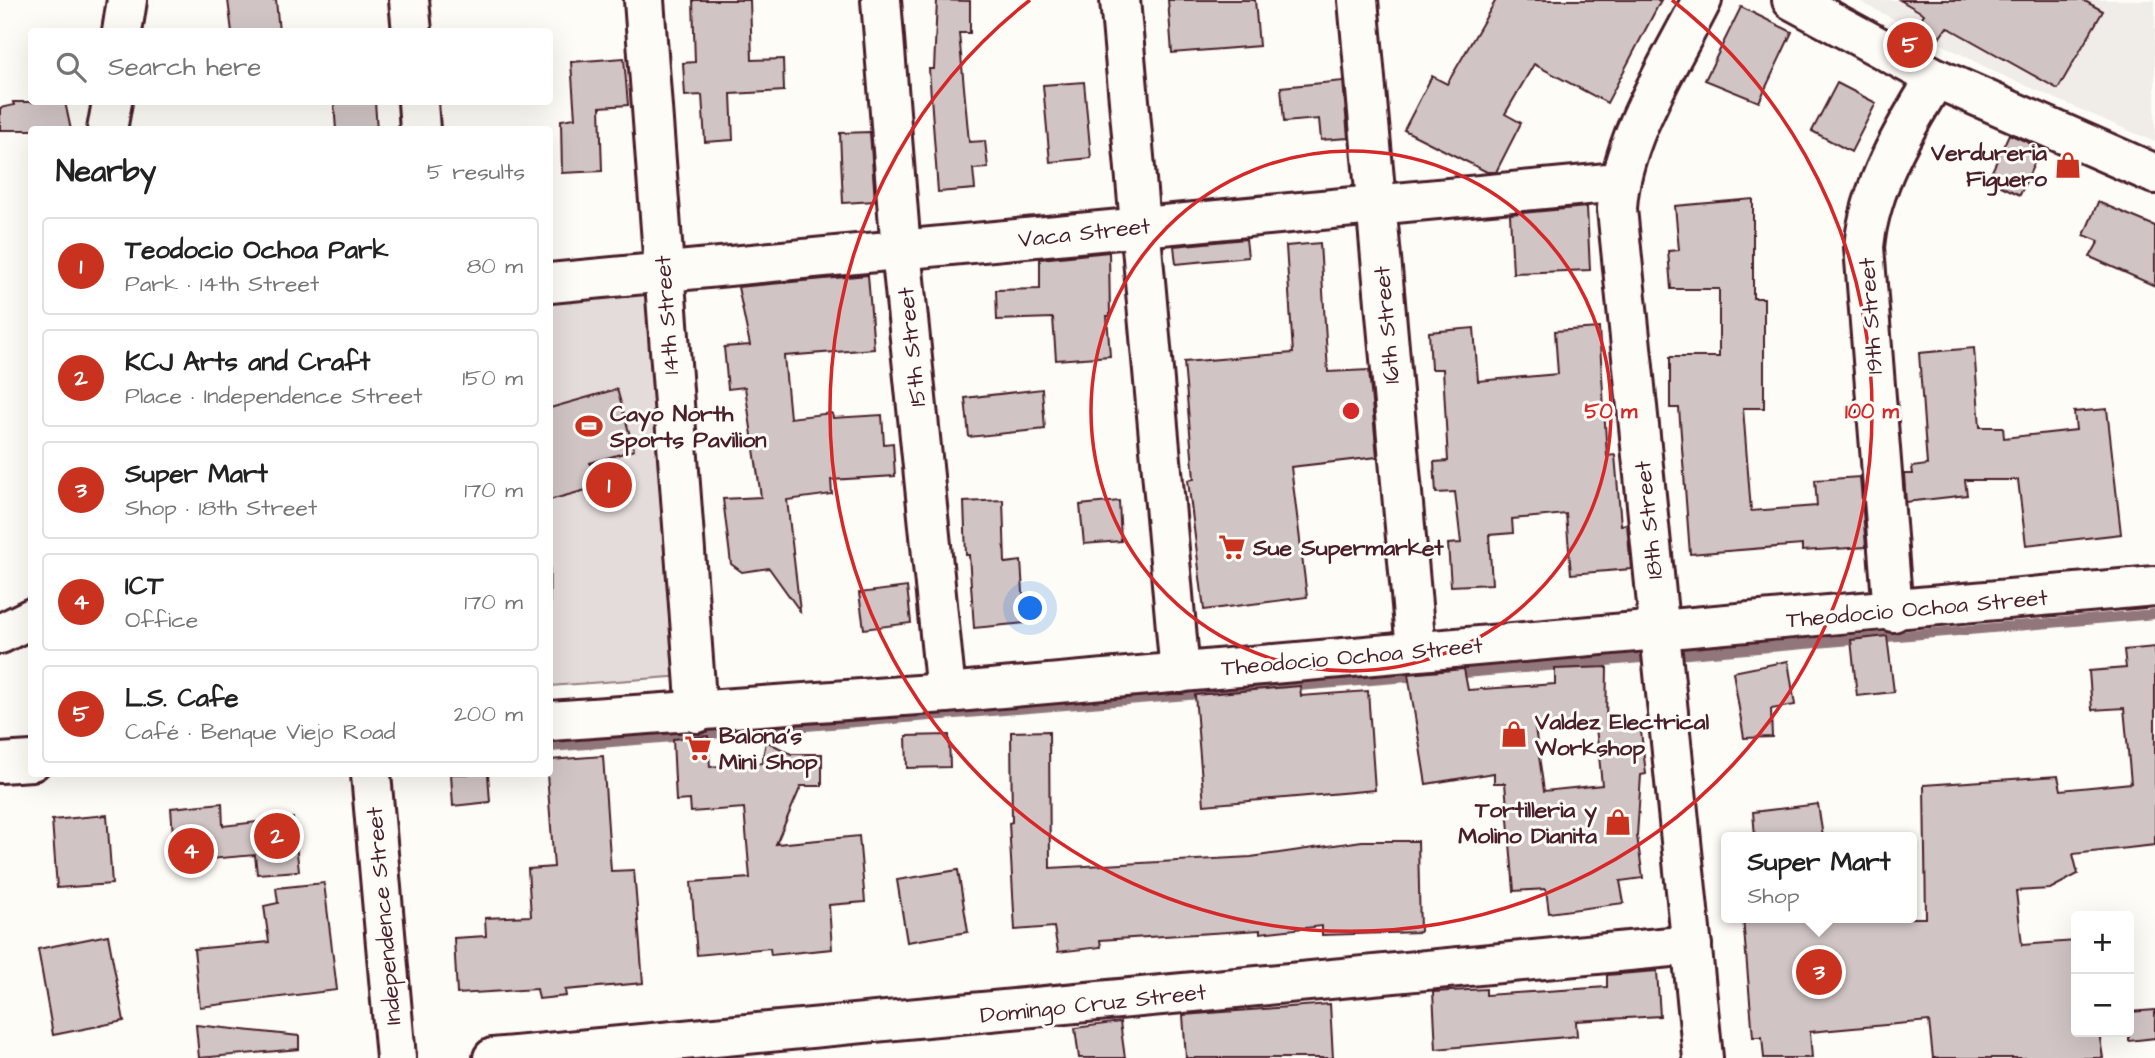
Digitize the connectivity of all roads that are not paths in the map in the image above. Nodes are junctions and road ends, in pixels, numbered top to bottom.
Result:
1 (127, 0) edge
2 (409, 0) edge
3 (643, 0) edge
4 (881, 0) edge
5 (1120, 0) edge
6 (1358, 0) edge
7 (1702, 0) edge
8 (1792, 0) edge
9 (123, 28) edge
10 (411, 28) edge
11 (1936, 78) junction
12 (111, 105) edge
13 (418, 105) edge
14 (108, 126) edge
15 (420, 126) edge
16 (2155, 174) edge
17 (1618, 183) junction
18 (1375, 206) junction
19 (1138, 227) junction
20 (901, 250) junction
21 (663, 275) junction
22 (553, 283) edge
23 (2155, 586) edge
24 (1893, 612) junction
25 (28, 620) edge
26 (1659, 629) junction
27 (0, 634) edge
28 (1416, 650) junction
29 (1180, 673) junction
30 (946, 693) junction
31 (697, 713) junction
32 (553, 721) edge
33 (28, 761) edge
34 (0, 763) edge
35 (370, 777) edge
36 (1692, 944) junction
37 (396, 1058) edge
38 (493, 1058) edge
39 (1703, 1058) edge

1 - 9 main road
2 - 10 main road
3 - 21 main road, 14th Street
4 - 20 main road, 15th Street
5 - 19 main road
6 - 18 main road, 16th Street
7 - 17 main road, 18th Street
8 - 11 main road
11 - 16 main road
11 - 24 main road, 19th Street
12 - 14 main road
13 - 15 main road
17 - 18 main road, Vaca Street
17 - 26 main road, 18th Street
18 - 19 main road, Vaca Street
18 - 28 main road, 16th Street
19 - 20 main road, Vaca Street
19 - 29 main road
20 - 21 main road, Vaca Street
20 - 30 main road, 15th Street
21 - 22 main road, Vaca Street
21 - 31 main road, 14th Street
23 - 24 main road, Theodocio Ochoa Street
24 - 26 main road, Theodocio Ochoa Street
25 - 27 main road
26 - 28 main road, Theodocio Ochoa Street
26 - 36 main road, 18th Street
28 - 29 main road, Theodocio Ochoa Street
29 - 30 main road, Theodocio Ochoa Street
30 - 31 main road, Theodocio Ochoa Street
31 - 32 main road, Theodocio Ochoa Street
33 - 34 main road
35 - 37 main road, Independence Street
36 - 38 main road, Domingo Cruz Street
36 - 39 main road, 18th Street

